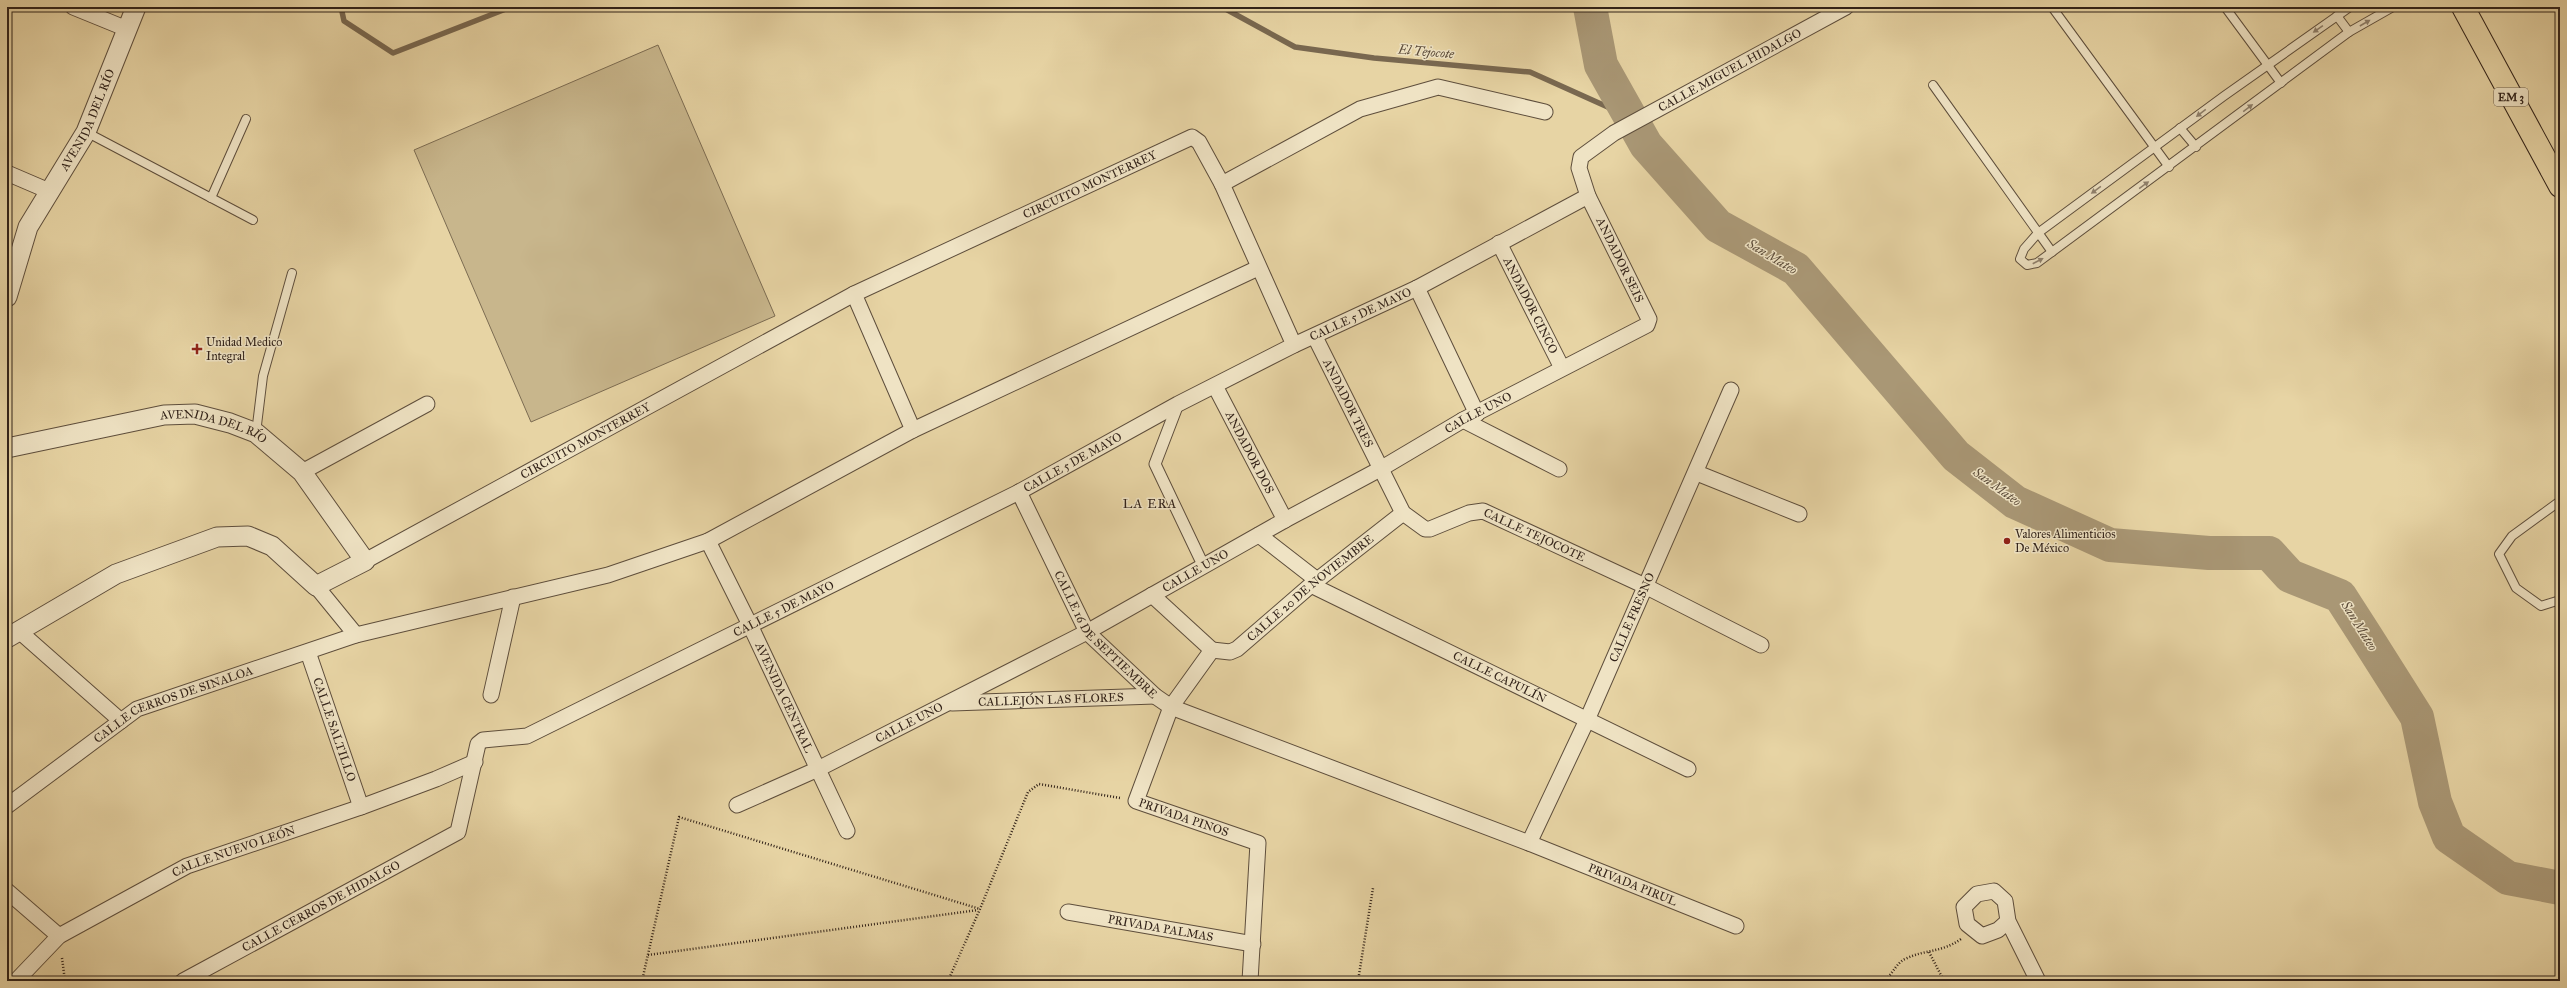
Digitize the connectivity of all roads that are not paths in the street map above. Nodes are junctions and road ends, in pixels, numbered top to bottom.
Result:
1 (73, 7) edge
2 (136, 7) edge
3 (1846, 7) edge
4 (2052, 7) edge
5 (2225, 7) edge
6 (2350, 7) edge
7 (2393, 7) edge
8 (2463, 7) edge
9 (2337, 16) junction
10 (128, 28) junction
11 (2349, 32) junction
12 (2267, 66) junction
13 (2281, 83) junction
14 (1933, 85) dead end
15 (1545, 112) dead end
16 (246, 120) dead end
17 (2180, 128) junction
18 (86, 132) junction
19 (2155, 147) junction
20 (2196, 147) junction
21 (2169, 166) junction
22 (7, 173) edge
23 (1222, 184) junction
24 (2560, 186) edge
25 (49, 191) junction
26 (1588, 196) junction
27 (211, 198) junction
28 (253, 220) dead end
29 (2038, 233) junction
30 (1499, 243) junction
31 (2052, 252) junction
32 (1258, 268) junction
33 (292, 273) dead end
34 (1417, 288) junction
35 (854, 294) junction
36 (7, 297) edge
37 (1648, 324) joint
38 (1315, 337) junction
39 (1294, 345) junction
40 (1562, 368) junction
41 (1215, 386) junction
42 (1731, 390) dead end
43 (427, 404) dead end
44 (1178, 404) junction
45 (1470, 417) junction
46 (913, 430) junction
47 (256, 433) junction
48 (7, 448) edge
49 (1382, 468) junction
50 (1559, 469) dead end
51 (302, 472) junction
52 (1696, 473) junction
53 (1019, 492) junction
54 (2560, 501) edge
55 (1403, 513) junction
56 (1799, 514) dead end
57 (1284, 520) junction
58 (1259, 535) junction
59 (708, 541) junction
60 (365, 561) junction
61 (1204, 567) junction
62 (1314, 583) junction
63 (316, 586) junction
64 (1645, 586) junction
65 (1152, 595) junction
66 (513, 597) junction
67 (2560, 600) edge
68 (750, 625) junction
69 (1087, 632) junction
70 (13, 635) edge
71 (356, 635) junction
72 (1761, 645) dead end
73 (1212, 650) junction
74 (308, 652) junction
75 (491, 695) dead end
76 (1155, 696) junction
77 (946, 703) junction
78 (1171, 707) junction
79 (1587, 720) junction
80 (121, 721) junction
81 (475, 762) junction
82 (818, 768) junction
83 (1688, 769) dead end
84 (737, 805) dead end
85 (7, 806) edge
86 (361, 807) junction
87 (847, 831) dead end
88 (1529, 843) junction
89 (7, 891) edge
90 (1068, 912) dead end
91 (2008, 921) junction
92 (1736, 926) dead end
93 (59, 936) junction
94 (1253, 944) junction
95 (16, 981) edge
96 (183, 981) edge
97 (1250, 981) edge
98 (2038, 981) edge

1 - 10 street
2 - 10 street, AVENIDA DEL RÍO
3 - 26 street, CALLE MIGUEL HIDALGO
4 - 19 lane
5 - 12 lane
6 - 9 lane
11 -> 7 lane
8 - 24 main road, EM 3
9 - 11 lane
9 -> 12 lane
10 - 18 street, AVENIDA DEL RÍO
11 - 13 lane
12 - 13 lane
12 -> 17 lane
20 -> 13 lane
14 - 29 lane
15 - 23 street
16 - 27 lane
17 - 19 lane
17 - 20 lane
18 - 25 street, AVENIDA DEL RÍO
18 - 27 lane
19 - 21 lane
19 -> 29 lane
20 - 21 lane
31 -> 21 lane
22 - 25 street
23 - 32 street, CIRCUITO MONTERREY
23 - 35 street, CIRCUITO MONTERREY
25 - 36 street, AVENIDA DEL RÍO
26 - 30 street, CALLE 5 DE MAYO
26 - 37 street, ANDADOR SEIS
27 - 28 lane
29 - 31 lane
29 -> 31 lane
30 - 34 street, CALLE 5 DE MAYO
30 - 40 street, ANDADOR CINCO
32 - 39 street, CIRCUITO MONTERREY
32 - 46 street
33 - 47 lane
34 - 38 street, CALLE 5 DE MAYO
34 - 45 street
35 - 46 street
35 - 60 street, CIRCUITO MONTERREY
37 - 40 street, CALLE UNO
38 - 39 street, CALLE 5 DE MAYO
38 - 49 street, ANDADOR TRES
39 - 41 street, CALLE 5 DE MAYO
40 - 45 street, CALLE UNO
41 - 44 street, CALLE 5 DE MAYO
41 - 57 street, ANDADOR DOS
42 - 52 street, CALLE FRESNO
43 - 51 street
44 - 53 street, CALLE 5 DE MAYO
44 - 61 street
45 - 49 street, CALLE UNO
45 - 50 street
46 - 59 street
47 - 48 street, AVENIDA DEL RÍO
47 - 51 street, AVENIDA DEL RÍO
49 - 55 street, CALLE TEJOCOTE
49 - 57 street, CALLE UNO
51 - 60 street, AVENIDA DEL RÍO
52 - 56 street
52 - 64 street, CALLE FRESNO
53 - 68 street, CALLE 5 DE MAYO
53 - 69 street, CALLE 16 DE SEPTIEMBRE
54 - 67 lane
55 - 62 street, CALLE 20 DE NOVIEMBRE
55 - 64 street, CALLE TEJOCOTE
57 - 58 street, CALLE UNO
58 - 61 street, CALLE UNO
58 - 62 street, CALLE CAPULÍN
59 - 66 street
59 - 68 street, AVENIDA CENTRAL
60 - 63 street, CIRCUITO MONTERREY
61 - 65 street, CALLE UNO
62 - 73 street, CALLE 20 DE NOVIEMBRE
62 - 79 street, CALLE CAPULÍN
63 - 70 street
63 - 71 street
64 - 72 street, CALLE TEJOCOTE
64 - 79 street, CALLE FRESNO
65 - 69 street, CALLE UNO
65 - 73 street
66 - 71 street
66 - 75 street
68 - 81 street, CALLE 5 DE MAYO
68 - 82 street, AVENIDA CENTRAL
69 - 76 street, CALLE 16 DE SEPTIEMBRE
69 - 77 street, CALLE UNO
70 - 80 street
71 - 74 street, CALLE CERROS DE SINALOA
73 - 78 street, CALLE 16 DE SEPTIEMBRE
74 - 80 street, CALLE CERROS DE SINALOA
74 - 86 street, CALLE SALTILLO
76 - 77 street, CALLEJÓN LAS FLORES
76 - 78 street, CALLE 16 DE SEPTIEMBRE
77 - 82 street, CALLE UNO
78 - 88 street
78 - 94 street, PRIVADA PINOS
79 - 83 street, CALLE CAPULÍN
79 - 88 street, CALLE FRESNO
80 - 85 street, CALLE CERROS DE SINALOA
81 - 86 street, CALLE NUEVO LEÓN
81 - 96 street, CALLE CERROS DE HIDALGO
82 - 84 street, CALLE UNO
82 - 87 street, AVENIDA CENTRAL
86 - 93 street, CALLE NUEVO LEÓN
88 - 92 street, PRIVADA PIRUL
89 - 93 street
90 - 94 street, PRIVADA PALMAS
91 - 91 street
91 - 98 street
93 - 95 street, CALLE NUEVO LEÓN
94 - 97 street

